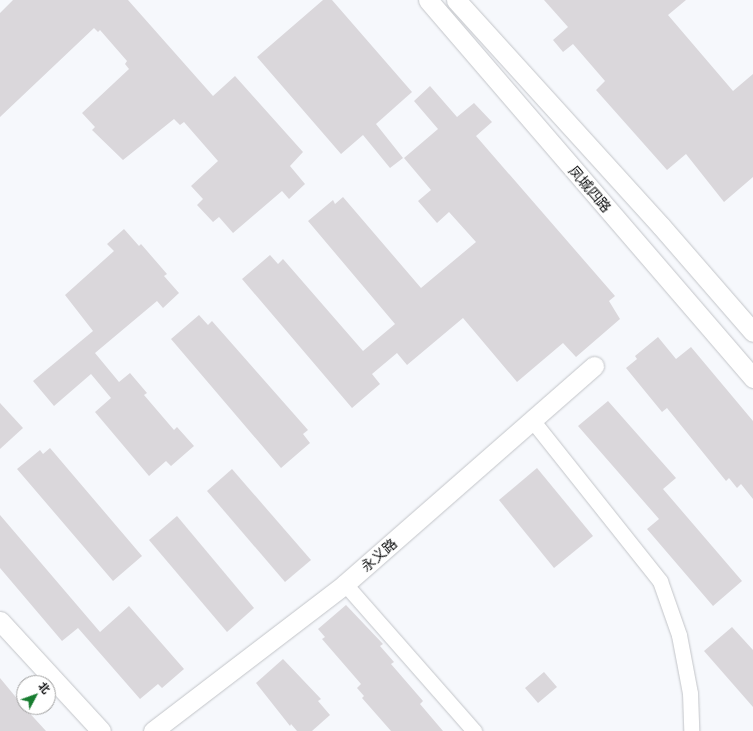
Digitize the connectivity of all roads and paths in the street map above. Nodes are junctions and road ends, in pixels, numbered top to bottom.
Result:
1 (428, 0) edge
2 (456, 0) edge
3 (753, 332) edge
4 (594, 366) dead end
5 (753, 378) edge
6 (532, 420) junction
7 (345, 584) junction
8 (0, 621) edge
9 (101, 731) edge
10 (153, 731) edge
11 (474, 731) edge
12 (691, 731) edge

1 - 5 street, 凤城四路
2 - 3 street, 凤城四路
4 - 6 street, 永义路
6 - 7 street, 永义路
6 - 12 street
7 - 10 street, 永义路
7 - 11 street
8 - 9 street

